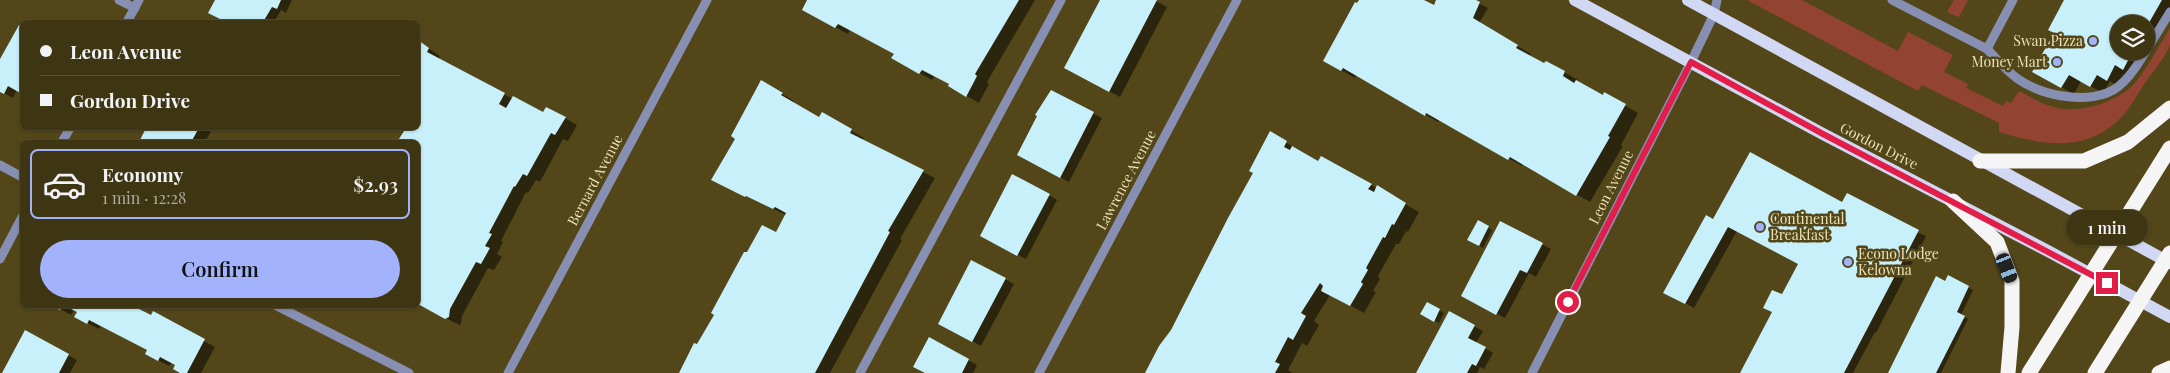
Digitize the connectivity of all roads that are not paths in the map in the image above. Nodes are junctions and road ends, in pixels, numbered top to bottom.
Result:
1 (119, 0) edge
2 (706, 0) edge
3 (1060, 0) edge
4 (1237, 0) edge
5 (1575, 0) edge
6 (1688, 0) edge
7 (1717, 0) edge
8 (1892, 0) edge
9 (2013, 0) edge
10 (137, 4) edge
11 (2170, 12) edge
12 (1714, 14) junction
13 (128, 20) edge
14 (2155, 36) edge
15 (1987, 49) junction
16 (2140, 60) edge
17 (1691, 62) junction
18 (2170, 108) edge
19 (2170, 148) edge
20 (1980, 161) junction
21 (0, 165) edge
22 (20, 176) edge
23 (1953, 202) junction
24 (20, 221) edge
25 (2116, 234) junction
26 (0, 259) edge
27 (2168, 259) edge
28 (2091, 274) junction
29 (2140, 300) junction
30 (281, 308) edge
31 (2170, 317) edge
32 (2170, 368) edge
33 (409, 373) edge
34 (508, 373) edge
35 (860, 373) edge
36 (1039, 373) edge
37 (1532, 373) edge
38 (2008, 373) edge
39 (2029, 373) edge
40 (2095, 373) edge
41 (2159, 373) edge

1 - 10 street
2 - 34 street, Bernard Avenue
3 - 35 street
4 - 36 street, Lawrence Avenue
5 - 17 main road, Gordon Drive
6 - 12 main road
7 - 12 street, Leon Avenue
8 - 15 street
9 - 15 street
10 - 13 street
11 - 14 street
12 - 17 street, Leon Avenue
12 - 20 main road
15 - 16 street
17 - 23 main road, Gordon Drive
17 - 37 street, Leon Avenue
18 - 20 highway
19 - 25 highway
20 - 25 main road
21 - 22 street
23 - 28 main road, Gordon Drive
23 - 38 highway
24 - 26 street
25 - 27 main road
25 - 28 highway
27 - 29 highway
28 - 29 main road, Gordon Drive
28 - 39 highway
29 - 31 main road, Gordon Drive
29 - 40 highway
30 - 33 street
32 - 41 highway

